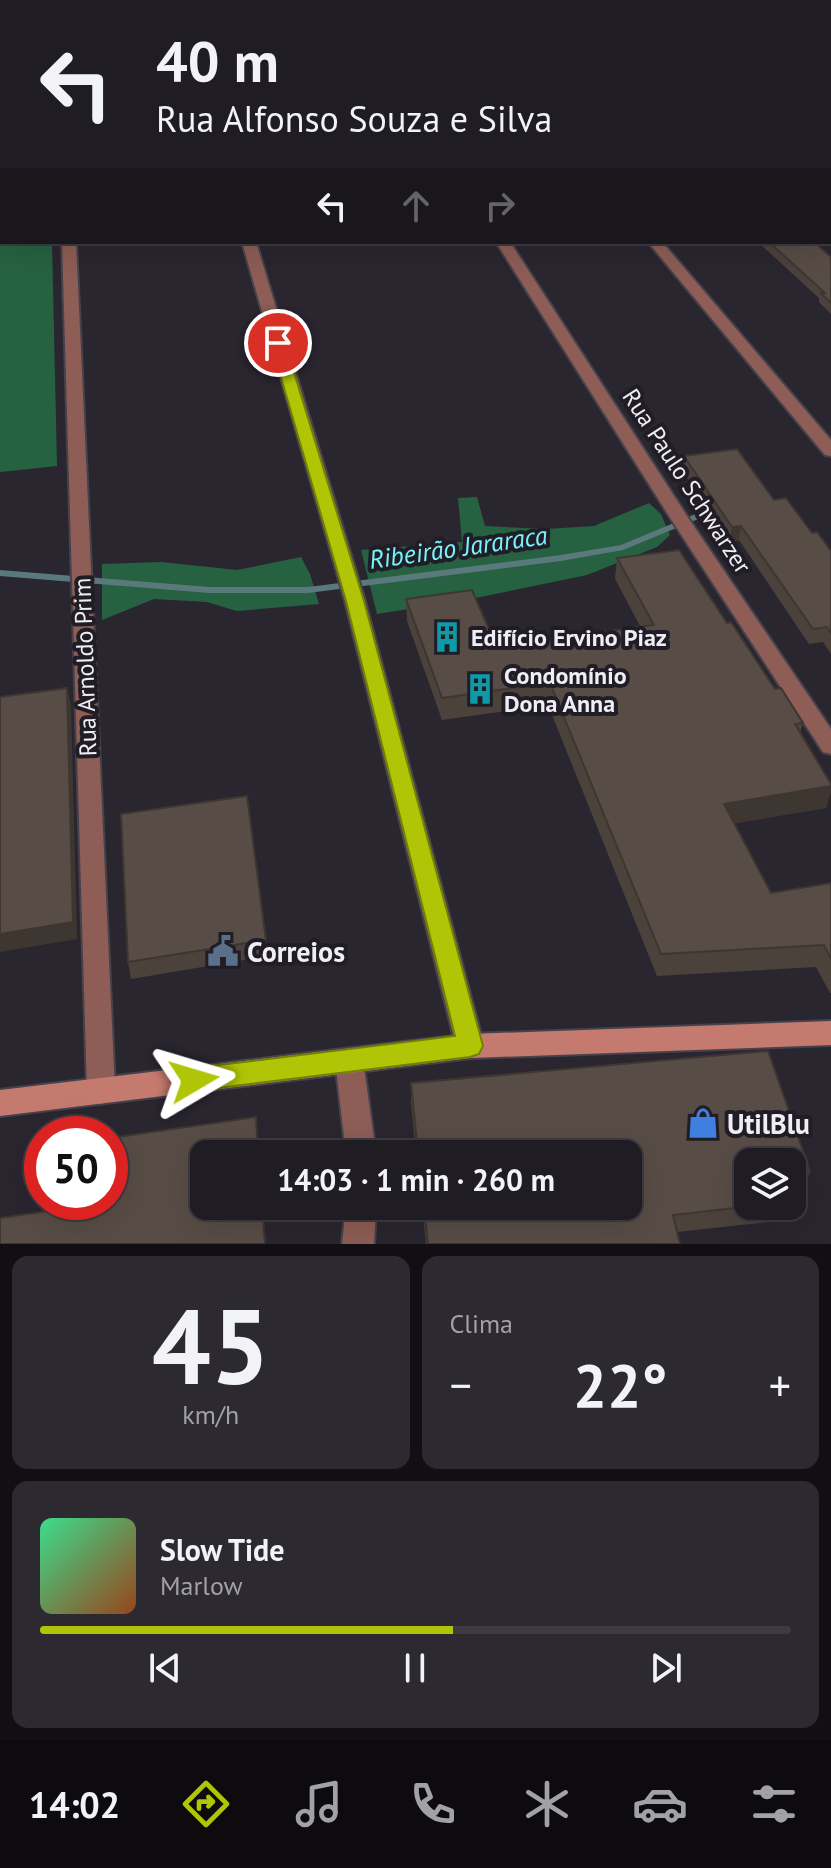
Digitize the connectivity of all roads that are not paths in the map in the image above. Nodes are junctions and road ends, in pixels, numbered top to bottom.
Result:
1 (69, 244) edge
2 (250, 244) edge
3 (504, 244) edge
4 (657, 244) edge
5 (831, 451) edge
6 (831, 746) edge
7 (831, 1033) edge
8 (470, 1046) junction
9 (349, 1060) junction
10 (101, 1091) junction
11 (0, 1103) edge
12 (359, 1140) edge
13 (360, 1220) edge
14 (358, 1244) edge

1 - 10 street, Rua Arnoldo Prim
2 - 8 street
3 - 6 street, Rua Paulo Schwarzer
4 - 5 street
7 - 8 main road
8 - 9 main road
9 - 10 main road
9 - 12 street
10 - 11 main road
13 - 14 street

